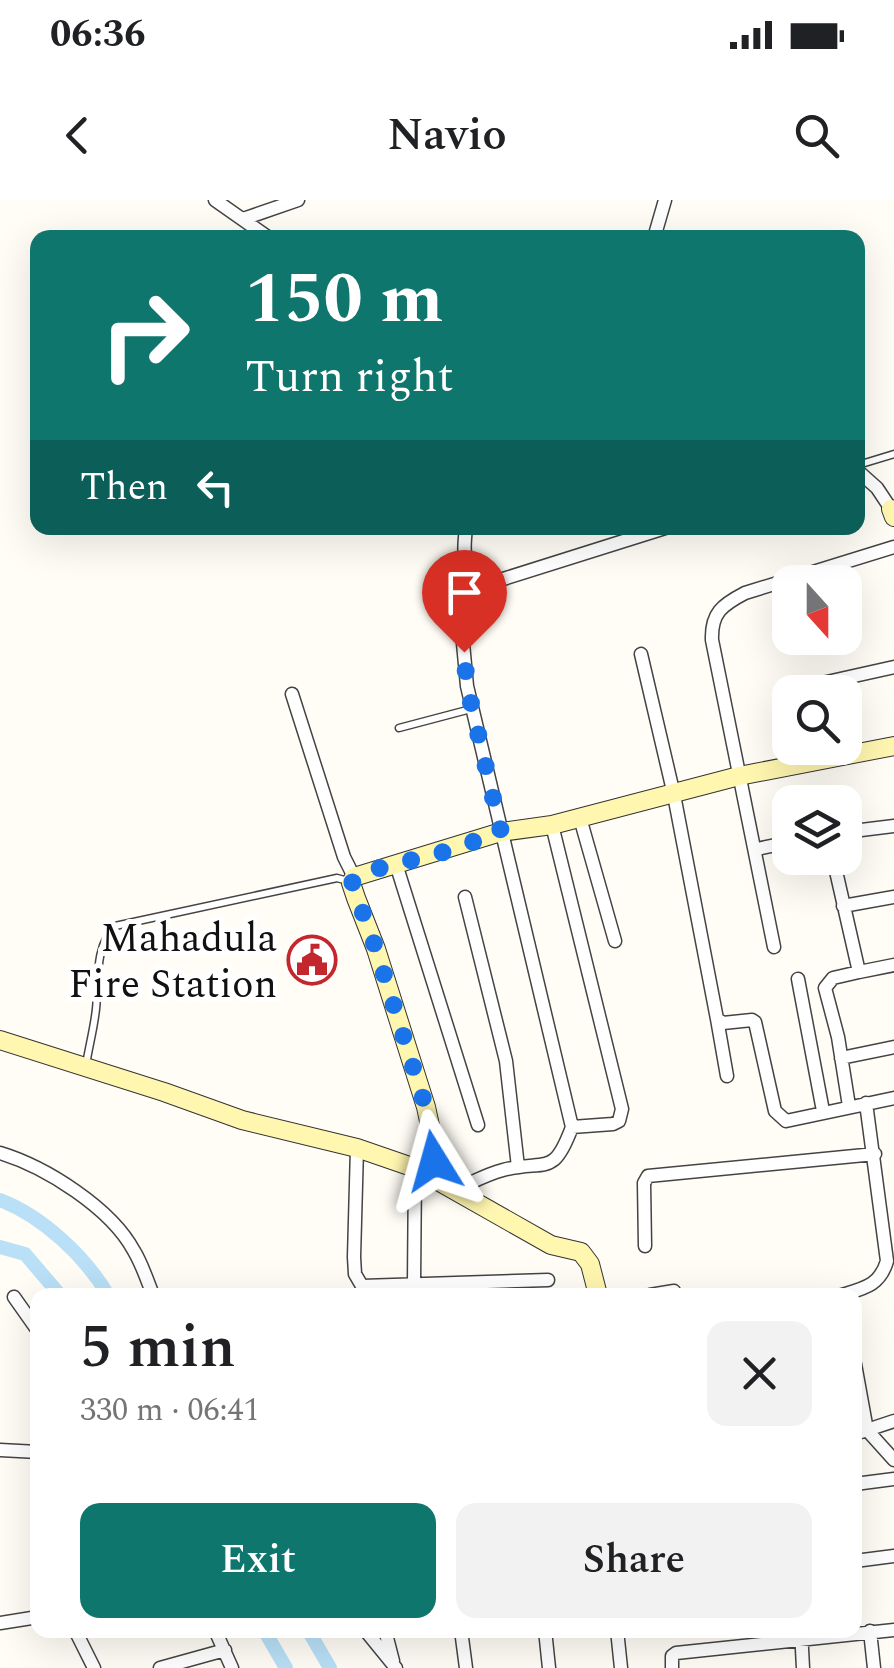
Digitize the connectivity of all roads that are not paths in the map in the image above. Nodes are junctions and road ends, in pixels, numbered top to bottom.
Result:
1 (215, 200) edge
2 (298, 200) edge
3 (666, 200) edge
4 (243, 220) junction
5 (257, 230) edge
6 (657, 230) edge
7 (894, 454) edge
8 (865, 465) edge
9 (865, 475) edge
10 (893, 513) edge
11 (466, 535) edge
12 (643, 535) edge
13 (894, 547) edge
14 (472, 573) junction
15 (641, 654) dead end
16 (894, 667) edge
17 (858, 675) edge
18 (292, 694) dead end
19 (472, 708) junction
20 (400, 728) dead end
21 (894, 746) edge
22 (739, 776) junction
23 (674, 796) junction
24 (580, 818) junction
25 (552, 825) junction
26 (894, 826) edge
27 (862, 830) edge
28 (501, 832) junction
29 (772, 846) edge
30 (757, 849) junction
31 (396, 864) junction
32 (837, 875) edge
33 (353, 880) junction
34 (466, 897) dead end
35 (894, 897) edge
36 (843, 906) junction
37 (615, 941) dead end
38 (774, 947) dead end
39 (894, 964) edge
40 (859, 972) junction
41 (798, 980) dead end
42 (716, 1019) junction
43 (0, 1040) edge
44 (894, 1047) edge
45 (841, 1058) junction
46 (85, 1066) junction
47 (727, 1076) dead end
48 (894, 1098) edge
49 (866, 1102) junction
50 (848, 1106) junction
51 (824, 1110) junction
52 (478, 1126) dead end
53 (572, 1127) junction
54 (357, 1148) junction
55 (0, 1154) edge
56 (874, 1154) junction
57 (518, 1167) junction
58 (420, 1171) junction
59 (457, 1189) junction
60 (644, 1246) dead end
61 (548, 1280) dead end
62 (414, 1284) junction
63 (150, 1288) edge
64 (596, 1288) edge
65 (862, 1289) edge
66 (14, 1298) dead end
67 (30, 1320) edge
68 (894, 1421) edge
69 (862, 1432) edge
70 (862, 1433) edge
71 (0, 1450) edge
72 (30, 1452) edge
73 (894, 1460) edge
74 (894, 1479) edge
75 (862, 1483) edge
76 (894, 1556) edge
77 (862, 1560) edge
78 (30, 1618) edge
79 (0, 1623) edge
80 (894, 1630) edge
81 (862, 1631) edge
82 (870, 1631) junction
83 (79, 1638) edge
84 (220, 1638) edge
85 (372, 1638) edge
86 (387, 1638) edge
87 (462, 1638) edge
88 (546, 1638) edge
89 (618, 1638) edge
90 (780, 1638) edge
91 (801, 1638) edge
92 (225, 1650) junction
93 (94, 1668) edge
94 (160, 1668) edge
95 (232, 1668) edge
96 (396, 1668) edge
97 (466, 1668) edge
98 (549, 1668) edge
99 (621, 1668) edge
100 (672, 1668) edge
101 (804, 1668) edge
102 (874, 1668) edge

1 - 4 street
2 - 4 street
3 - 6 street
4 - 5 street
7 - 8 lane
9 - 10 street
11 - 14 street
12 - 14 street
13 - 22 street
14 - 19 street
15 - 23 street
16 - 17 street
18 - 33 street
19 - 20 lane
19 - 28 street
21 - 22 street
22 - 23 street
22 - 30 street
23 - 24 street
23 - 42 street
24 - 25 street
24 - 37 street
25 - 28 street
25 - 53 street
26 - 27 street
28 - 31 street
28 - 53 street
29 - 30 street
30 - 38 street
31 - 33 street
31 - 52 street
32 - 36 street
33 - 46 lane
33 - 58 street
34 - 57 street
35 - 36 street
36 - 40 street
39 - 40 street
40 - 45 street
41 - 51 street
42 - 47 street
42 - 51 street
43 - 46 street
44 - 45 street
45 - 50 street
46 - 54 street
48 - 49 street
49 - 50 street
49 - 56 street
50 - 51 street
53 - 57 street
54 - 58 street
54 - 62 street
55 - 63 street
56 - 60 street
56 - 65 street
57 - 59 street
58 - 59 street
58 - 62 street
59 - 64 street
61 - 62 street
66 - 67 street
68 - 69 street
70 - 73 street
71 - 72 street
74 - 75 street
76 - 77 street
78 - 79 street
80 - 82 street
81 - 82 street
82 - 102 street
83 - 93 street
84 - 92 street
85 - 96 street
86 - 96 street
87 - 97 street
88 - 98 street
89 - 99 street
90 - 100 street
91 - 101 street
92 - 94 street
92 - 95 street

